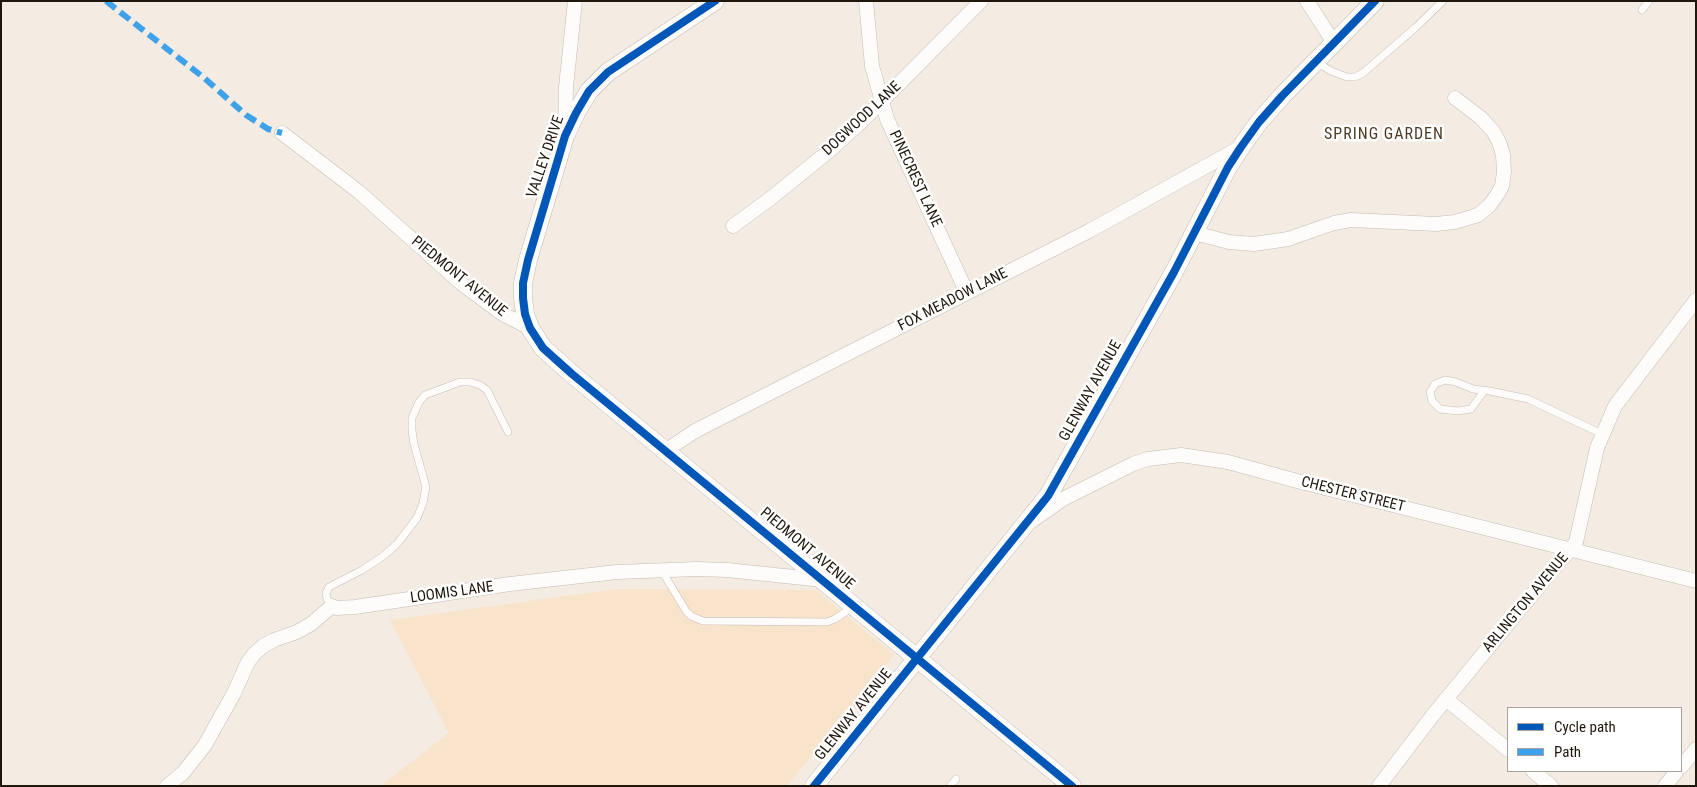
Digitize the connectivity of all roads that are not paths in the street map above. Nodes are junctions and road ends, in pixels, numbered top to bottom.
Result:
1 (575, 1) edge
2 (715, 1) edge
3 (866, 1) edge
4 (981, 1) edge
5 (1307, 1) edge
6 (1375, 1) edge
7 (1443, 1) edge
8 (1649, 1) edge
9 (1642, 10) dead end
10 (1334, 43) junction
11 (1316, 62) junction
12 (1454, 98) dead end
13 (882, 102) junction
14 (282, 133) dead end
15 (565, 136) junction
16 (1241, 147) junction
17 (733, 226) dead end
18 (1194, 233) junction
19 (967, 293) junction
20 (1696, 300) edge
21 (530, 328) junction
22 (1484, 391) junction
23 (508, 432) dead end
24 (1602, 434) junction
25 (666, 451) junction
26 (1023, 527) junction
27 (1572, 549) junction
28 (662, 571) junction
29 (1696, 574) edge
30 (1678, 576) junction
31 (823, 580) junction
32 (1696, 581) edge
33 (332, 606) junction
34 (854, 606) junction
35 (917, 658) junction
36 (1446, 699) junction
37 (1507, 749) edge
38 (1696, 749) edge
39 (1682, 766) edge
40 (1534, 772) edge
41 (1676, 772) edge
42 (956, 779) dead end
43 (167, 786) edge
44 (814, 786) edge
45 (950, 786) edge
46 (1072, 786) edge
47 (1379, 786) edge
48 (1551, 786) edge
49 (1665, 786) edge

1 - 15 street
2 - 15 street, VALLEY DRIVE
3 - 13 street, PINECREST LANE
4 - 13 street, DOGWOOD LANE
5 - 10 street
6 - 10 street, GLENWAY AVENUE
7 - 11 lane
8 - 9 lane
10 - 11 street, GLENWAY AVENUE
11 - 16 street, GLENWAY AVENUE
12 - 18 street
13 - 17 street, DOGWOOD LANE
13 - 19 street, PINECREST LANE
14 - 21 street, PIEDMONT AVENUE
15 - 21 street, VALLEY DRIVE
16 - 18 street, GLENWAY AVENUE
16 - 19 street, FOX MEADOW LANE
18 - 26 street, GLENWAY AVENUE
19 - 25 street, FOX MEADOW LANE
20 - 24 street, ARLINGTON AVENUE
21 - 25 street, PIEDMONT AVENUE
22 - 22 lane
22 - 24 lane
23 - 33 lane
24 - 27 street, ARLINGTON AVENUE
25 - 31 street, PIEDMONT AVENUE
26 - 27 street, CHESTER STREET
26 - 35 street, GLENWAY AVENUE
27 - 30 street, CHESTER STREET
27 - 36 street, ARLINGTON AVENUE
28 - 31 street, LOOMIS LANE
28 - 33 street, LOOMIS LANE
28 - 34 lane
29 - 30 street
30 - 32 street, CHESTER STREET
31 - 34 street, PIEDMONT AVENUE
33 - 43 street
34 - 35 street, PIEDMONT AVENUE
35 - 44 street, GLENWAY AVENUE
35 - 46 street, PIEDMONT AVENUE
36 - 37 street
36 - 47 street, ARLINGTON AVENUE
38 - 39 street
40 - 48 street
41 - 49 street
42 - 45 lane

